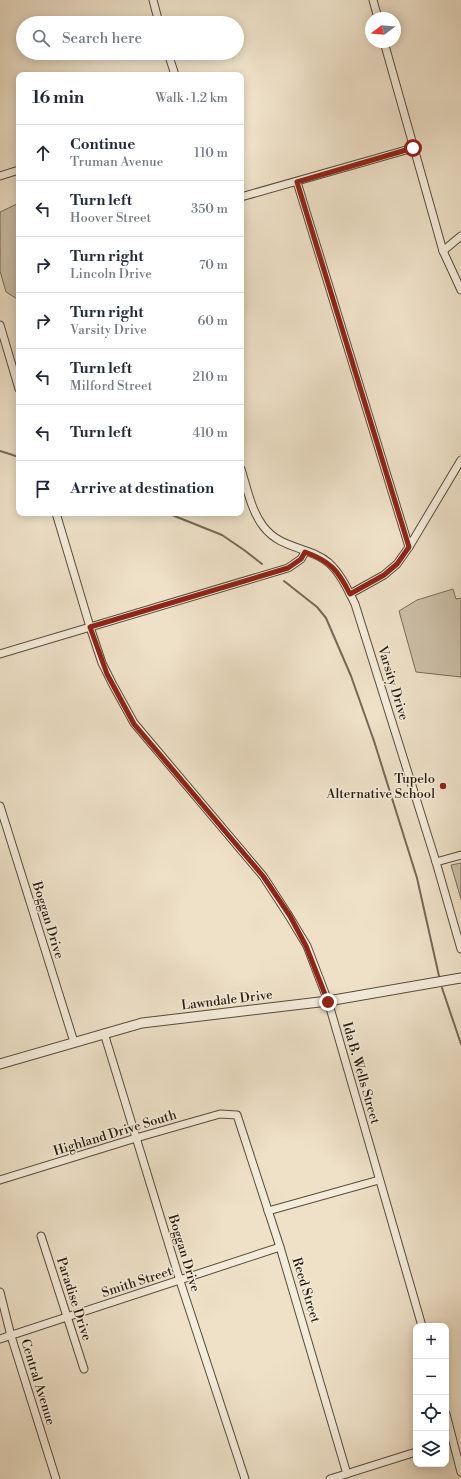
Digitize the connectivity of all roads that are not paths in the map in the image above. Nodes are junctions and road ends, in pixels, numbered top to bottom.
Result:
1 (153, 0) edge
2 (373, 0) edge
3 (376, 12) edge
4 (157, 16) edge
5 (386, 48) edge
6 (170, 60) edge
7 (174, 72) edge
8 (413, 148) junction
9 (16, 171) edge
10 (0, 176) edge
11 (297, 182) junction
12 (244, 196) edge
13 (461, 236) edge
14 (442, 251) junction
15 (461, 290) edge
16 (0, 325) edge
17 (16, 379) edge
18 (461, 460) edge
19 (244, 479) edge
20 (57, 516) edge
21 (409, 547) junction
22 (305, 552) junction
23 (350, 594) junction
24 (90, 627) junction
25 (0, 654) edge
26 (0, 806) edge
27 (461, 855) edge
28 (436, 862) junction
29 (461, 949) edge
30 (461, 978) edge
31 (328, 1002) junction
32 (104, 1033) junction
33 (74, 1042) junction
34 (0, 1064) edge
35 (237, 1115) joint
36 (136, 1138) junction
37 (0, 1180) edge
38 (379, 1180) junction
39 (268, 1211) junction
40 (41, 1236) dead end
41 (280, 1247) junction
42 (180, 1280) junction
43 (0, 1292) edge
44 (68, 1317) junction
45 (421, 1323) edge
46 (11, 1336) junction
47 (0, 1339) edge
48 (84, 1369) dead end
49 (449, 1442) edge
50 (413, 1453) edge
51 (461, 1472) edge
52 (348, 1474) junction
53 (56, 1479) edge
54 (245, 1479) edge
55 (330, 1479) edge

1 - 4 street
2 - 3 street
5 - 8 street
6 - 7 street
8 - 11 street
8 - 14 street
9 - 10 street
11 - 12 street
11 - 21 street
13 - 14 street
14 - 15 street
16 - 17 street
18 - 21 street
19 - 22 street, Varsity Drive
20 - 24 street, Ida B. Wells Street
21 - 23 street
22 - 23 street, Varsity Drive
22 - 24 street
23 - 28 street, Varsity Drive
24 - 25 street
24 - 31 street, Ida B. Wells Street
26 - 33 street, Boggan Drive
27 - 28 street
28 - 29 street, Varsity Drive
30 - 31 street, Lawndale Drive
31 - 32 street, Lawndale Drive
31 - 38 street, Ida B. Wells Street
32 - 33 street, Lawndale Drive
32 - 36 street, Boggan Drive
33 - 34 street, Lawndale Drive
35 - 36 street, Highland Drive South
35 - 39 street, Reed Street
36 - 37 street, Highland Drive South
36 - 42 street, Boggan Drive
38 - 39 street
38 - 45 street, Ida B. Wells Street
39 - 41 street, Reed Street
40 - 44 street, Paradise Drive
41 - 42 street, Smith Street
41 - 52 street, Reed Street
42 - 44 street, Smith Street
42 - 54 street, Boggan Drive
43 - 46 street, Central Avenue
44 - 46 street, Smith Street
44 - 48 street, Paradise Drive
46 - 47 street, Smith Street
46 - 53 street, Central Avenue
49 - 51 street
50 - 52 street
52 - 55 street

